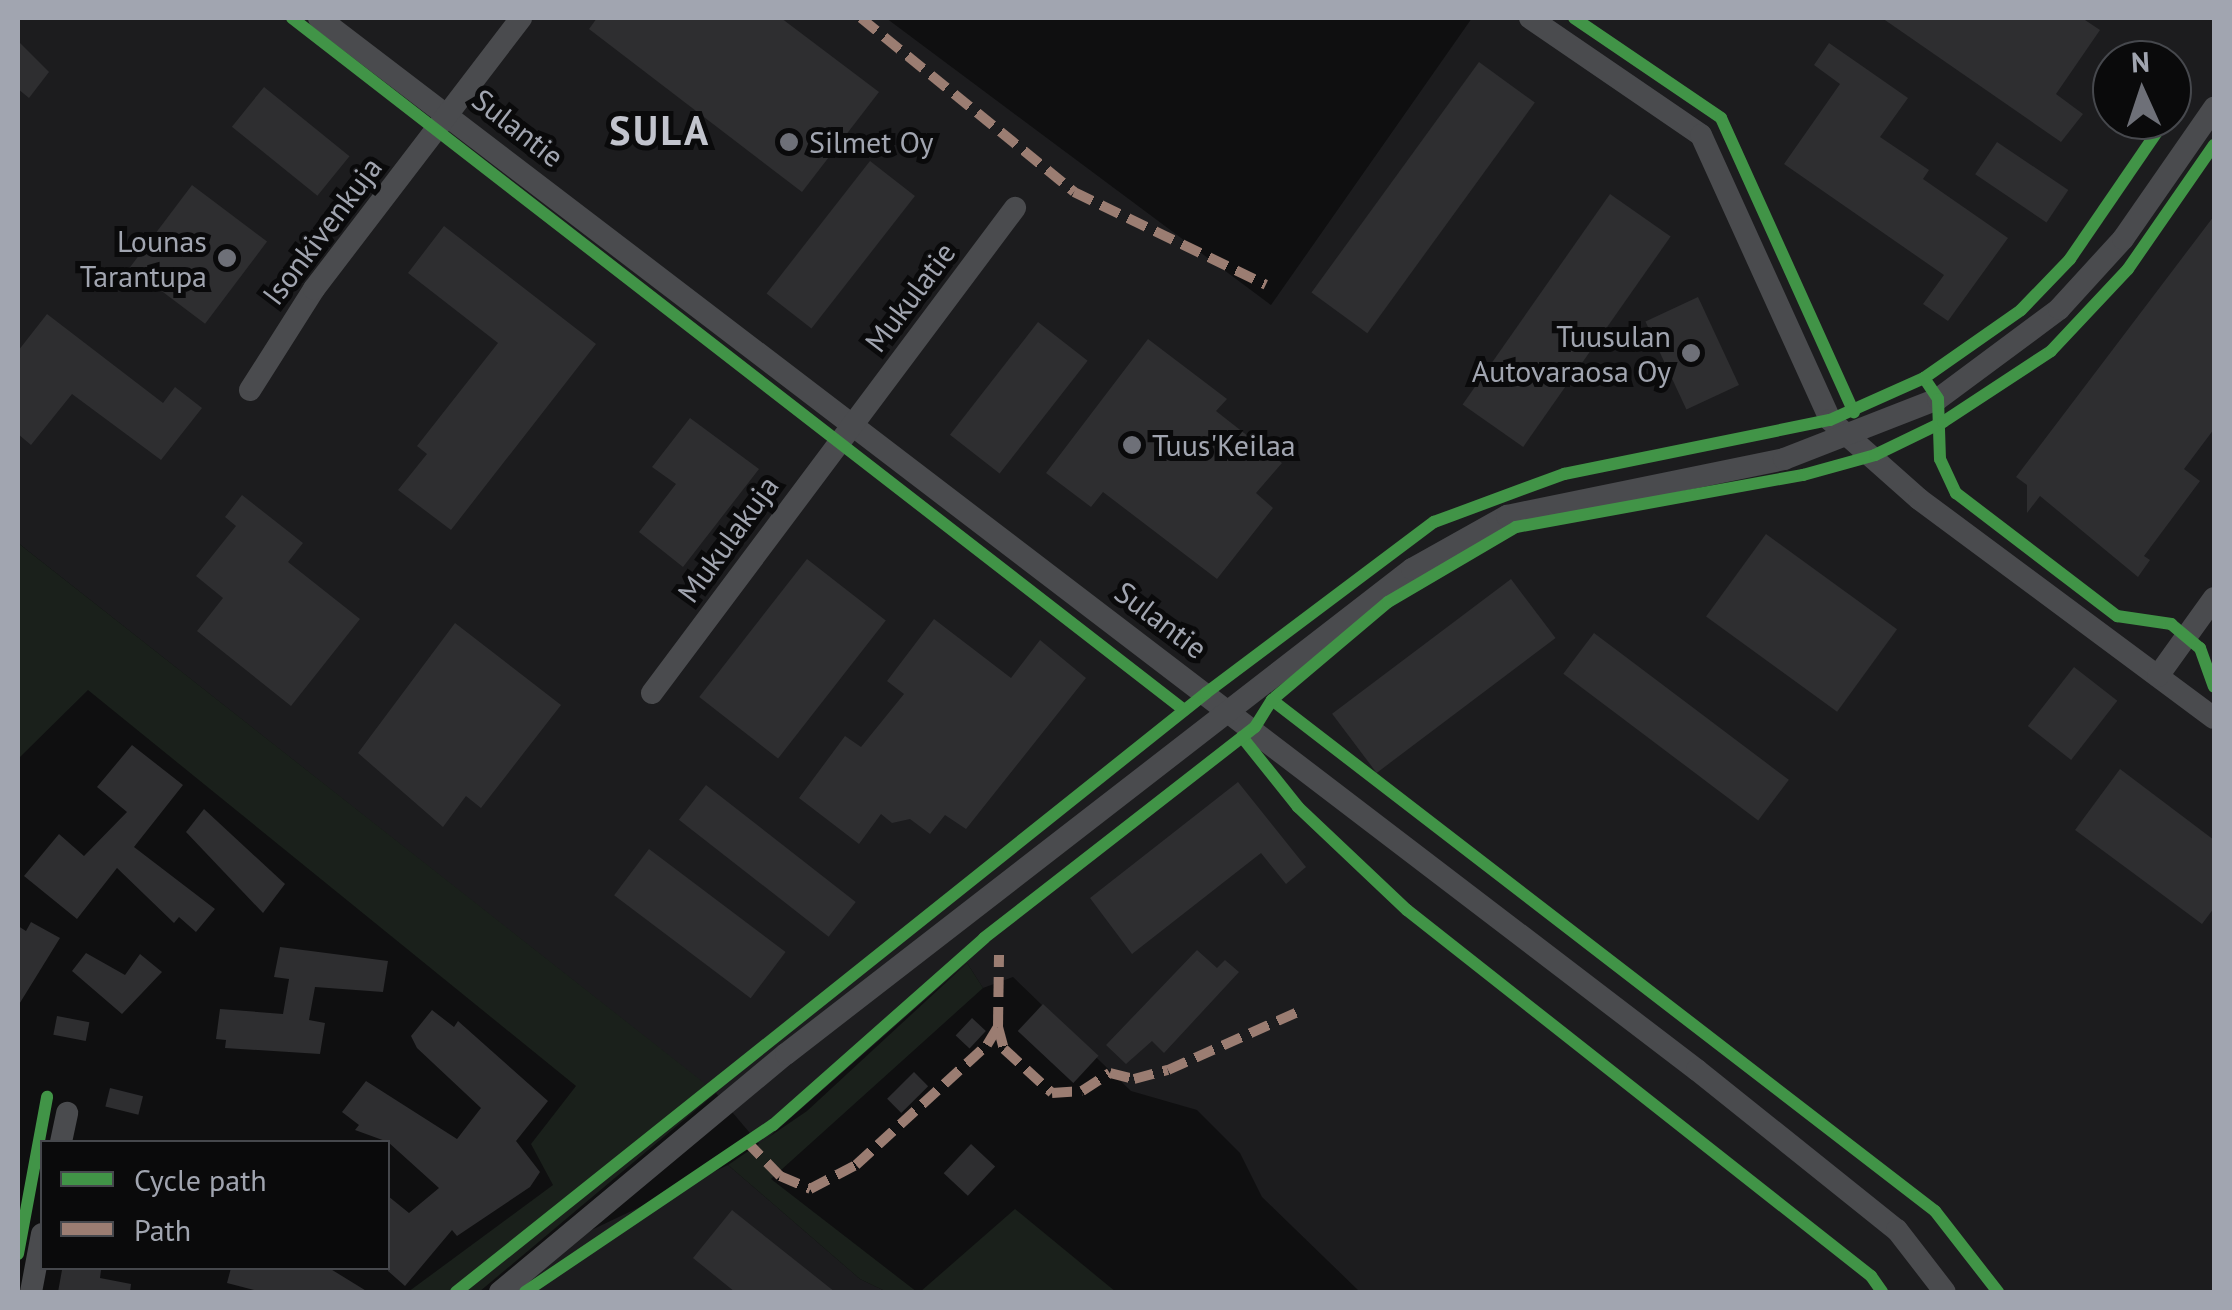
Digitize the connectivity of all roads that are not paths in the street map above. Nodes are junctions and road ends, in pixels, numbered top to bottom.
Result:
1 (319, 18) edge
2 (521, 18) edge
3 (1530, 18) edge
4 (2214, 108) edge
5 (450, 114) junction
6 (1015, 208) dead end
7 (250, 390) dead end
8 (853, 422) junction
9 (1852, 438) junction
10 (2214, 598) edge
11 (2158, 676) junction
12 (652, 693) dead end
13 (1230, 708) junction
14 (2214, 718) edge
15 (67, 1113) dead end
16 (61, 1140) edge
17 (40, 1244) edge
18 (30, 1292) edge
19 (500, 1292) edge
20 (1946, 1292) edge

1 - 5 street, Sulantie
2 - 5 street, Isonkivenkuja
3 - 9 street
4 - 9 street
5 - 7 street, Isonkivenkuja
5 - 8 street, Sulantie
6 - 8 street, Mukulatie
8 - 12 street, Mukulakuja
8 - 13 street, Sulantie
9 - 11 street
9 - 13 street
10 - 11 street
11 - 14 street
13 - 19 street
13 - 20 street, Sulantie
15 - 16 street
17 - 18 street

